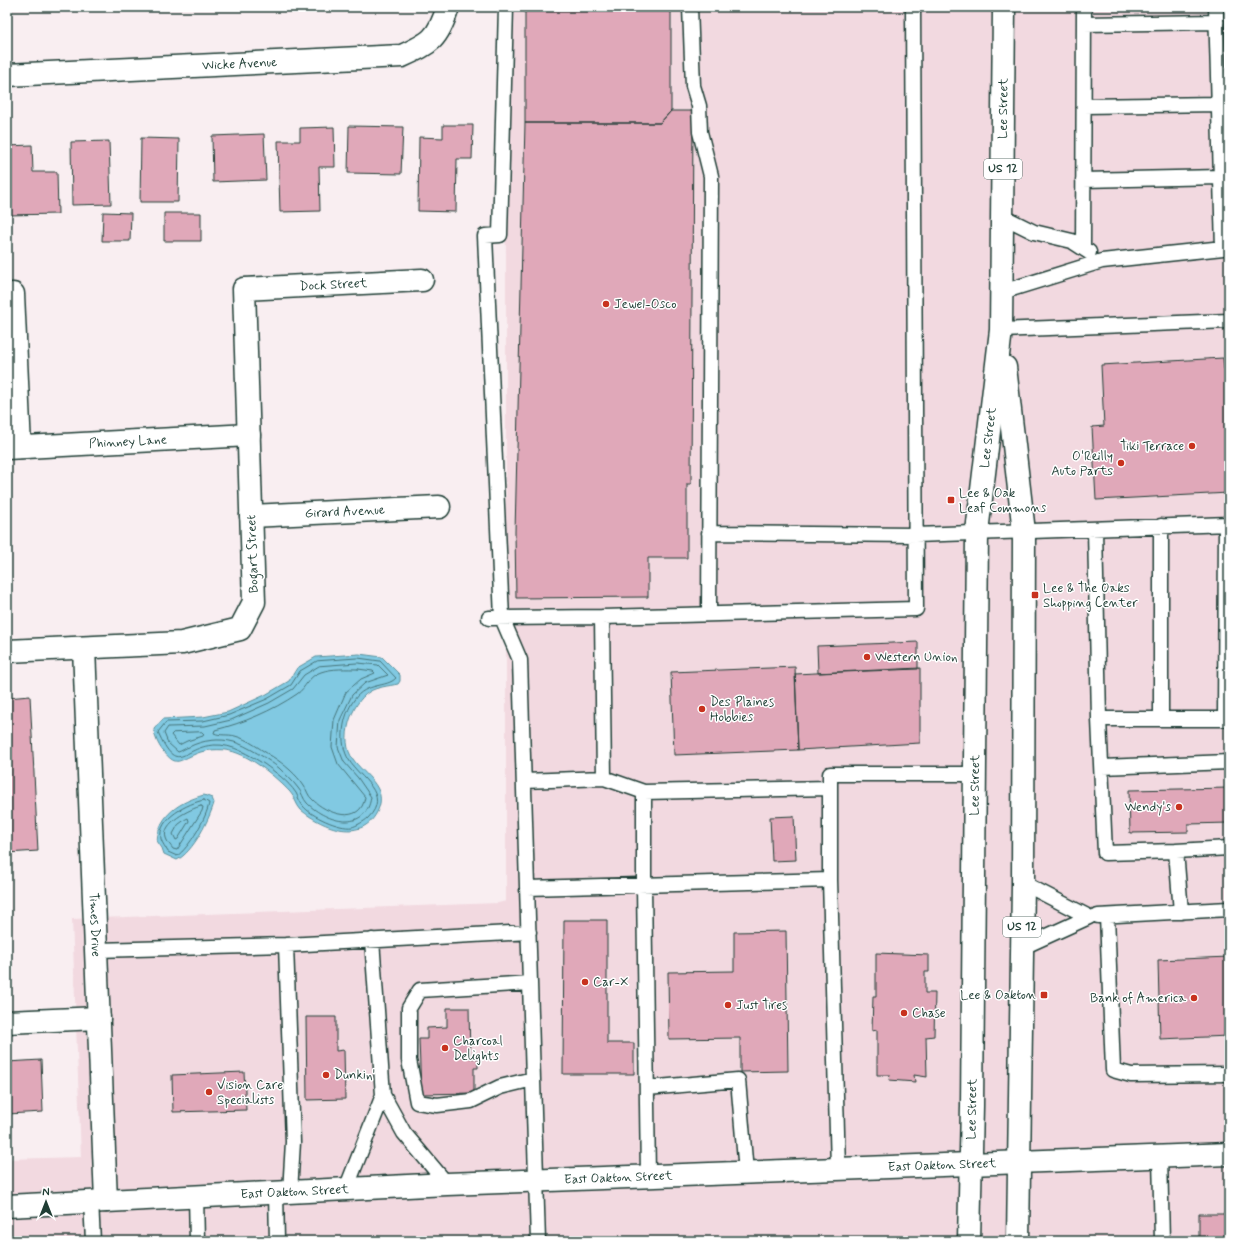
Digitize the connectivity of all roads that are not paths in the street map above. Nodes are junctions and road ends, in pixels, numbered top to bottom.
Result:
1 (448, 7) edge
2 (506, 7) edge
3 (690, 7) edge
4 (913, 7) edge
5 (1004, 7) edge
6 (1084, 7) edge
7 (1216, 7) edge
8 (1217, 22) junction
9 (1084, 24) junction
10 (7, 75) edge
11 (1219, 104) junction
12 (1084, 106) junction
13 (1221, 177) junction
14 (1083, 180) junction
15 (1002, 216) junction
16 (1083, 248) junction
17 (1226, 248) edge
18 (1102, 261) junction
19 (422, 280) dead end
20 (244, 289) joint
21 (1002, 292) junction
22 (13, 294) dead end
23 (1229, 321) edge
24 (1001, 330) junction
25 (249, 435) junction
26 (14, 447) edge
27 (439, 507) dead end
28 (251, 516) junction
29 (1227, 524) edge
30 (1161, 526) junction
31 (1095, 529) junction
32 (976, 532) junction
33 (1024, 532) junction
34 (709, 533) junction
35 (915, 535) junction
36 (709, 613) junction
37 (602, 617) junction
38 (495, 618) junction
39 (84, 648) junction
40 (7, 651) edge
41 (1099, 719) junction
42 (1161, 719) junction
43 (1227, 719) edge
44 (1229, 762) edge
45 (1102, 768) junction
46 (975, 774) junction
47 (604, 778) junction
48 (524, 781) junction
49 (830, 788) junction
50 (644, 792) junction
51 (1229, 848) edge
52 (1176, 851) junction
53 (830, 880) junction
54 (1023, 883) junction
55 (644, 885) junction
56 (527, 888) junction
57 (1229, 910) edge
58 (1181, 912) junction
59 (1107, 916) junction
60 (1089, 917) junction
61 (529, 932) junction
62 (372, 940) junction
63 (286, 945) junction
64 (1021, 948) junction
65 (96, 950) junction
66 (530, 983) junction
67 (99, 1018) junction
68 (7, 1022) edge
69 (1229, 1074) edge
70 (533, 1079) junction
71 (647, 1088) junction
72 (383, 1095) junction
73 (1229, 1154) edge
74 (1160, 1156) junction
75 (1020, 1162) junction
76 (971, 1163) junction
77 (838, 1168) junction
78 (746, 1172) junction
79 (648, 1176) junction
80 (536, 1180) junction
81 (447, 1184) junction
82 (346, 1189) junction
83 (283, 1192) junction
84 (196, 1196) junction
85 (99, 1201) junction
86 (7, 1206) edge
87 (93, 1241) edge
88 (197, 1241) edge
89 (277, 1241) edge
90 (538, 1241) edge
91 (969, 1241) edge
92 (1018, 1241) edge
93 (1162, 1241) edge

1 - 10 main road, Wicke Avenue
2 - 38 lane
3 - 34 lane
4 - 35 lane
5 - 15 main road, Lee Street / US 12
6 - 9 lane
7 - 8 lane
8 - 9 lane
8 - 11 lane
9 - 12 lane
11 - 12 lane
11 - 13 lane
12 - 14 lane
13 - 14 lane
13 - 17 lane
14 - 16 lane
15 - 16 lane
15 - 21 main road, Lee Street / US 12
16 - 18 lane
17 - 18 lane
18 - 21 lane
19 - 20 main road, Dock Street
20 - 25 main road, Bogart Street
21 - 24 main road, Lee Street / US 12
22 - 26 main road
23 - 24 lane
24 - 32 main road, Lee Street / US 12
24 - 33 main road, Lee Street / US 12
25 - 26 main road, Phinney Lane
25 - 28 main road, Bogart Street
27 - 28 main road, Girard Avenue
28 - 39 main road, Bogart Street
29 - 30 lane
29 - 43 lane
30 - 31 lane
30 - 42 lane
31 - 33 lane
31 - 41 lane
32 - 33 lane
32 - 35 lane
32 - 46 main road, Lee Street / US 12
33 - 54 main road, Lee Street / US 12
34 - 35 lane
34 - 36 lane
35 - 36 lane
36 - 37 lane
37 - 38 lane
37 - 47 lane
38 - 48 lane
39 - 40 main road, Bogart Street
39 - 65 main road, Times Drive
41 - 42 lane
41 - 45 lane
42 - 43 lane
44 - 45 lane
45 - 52 lane
46 - 49 lane
46 - 76 main road, Lee Street / US 12
47 - 48 lane
47 - 50 lane
48 - 56 lane
49 - 50 lane
49 - 53 lane
50 - 55 lane
51 - 52 lane
52 - 58 lane
53 - 55 lane
53 - 77 lane
54 - 60 lane
54 - 64 main road, Lee Street / US 12
55 - 56 lane
55 - 71 lane
56 - 61 lane
57 - 58 lane
58 - 59 lane
59 - 60 lane
59 - 69 lane
60 - 64 lane
61 - 62 lane
61 - 66 lane
62 - 63 lane
62 - 72 lane
63 - 65 lane
63 - 83 lane
64 - 75 main road, Lee Street / US 12
65 - 67 main road, Times Drive
66 - 70 lane
66 - 70 lane
67 - 68 main road
67 - 85 main road, Times Drive
70 - 80 lane
71 - 78 lane
71 - 79 lane
72 - 81 lane
72 - 82 lane
73 - 74 main road, East Oakton Street
74 - 75 main road, East Oakton Street
74 - 93 lane
75 - 76 main road, East Oakton Street
75 - 92 main road, Lee Street / US 12
76 - 77 main road, East Oakton Street
76 - 91 main road, Lee Street / US 12
77 - 78 main road, East Oakton Street
78 - 79 main road, East Oakton Street
79 - 80 main road, East Oakton Street
80 - 81 main road, East Oakton Street
80 - 90 lane
81 - 82 main road, East Oakton Street
82 - 83 main road, East Oakton Street
83 - 84 main road, East Oakton Street
83 - 89 lane
84 - 85 main road, East Oakton Street
84 - 88 lane
85 - 86 main road, East Oakton Street
85 - 87 lane

